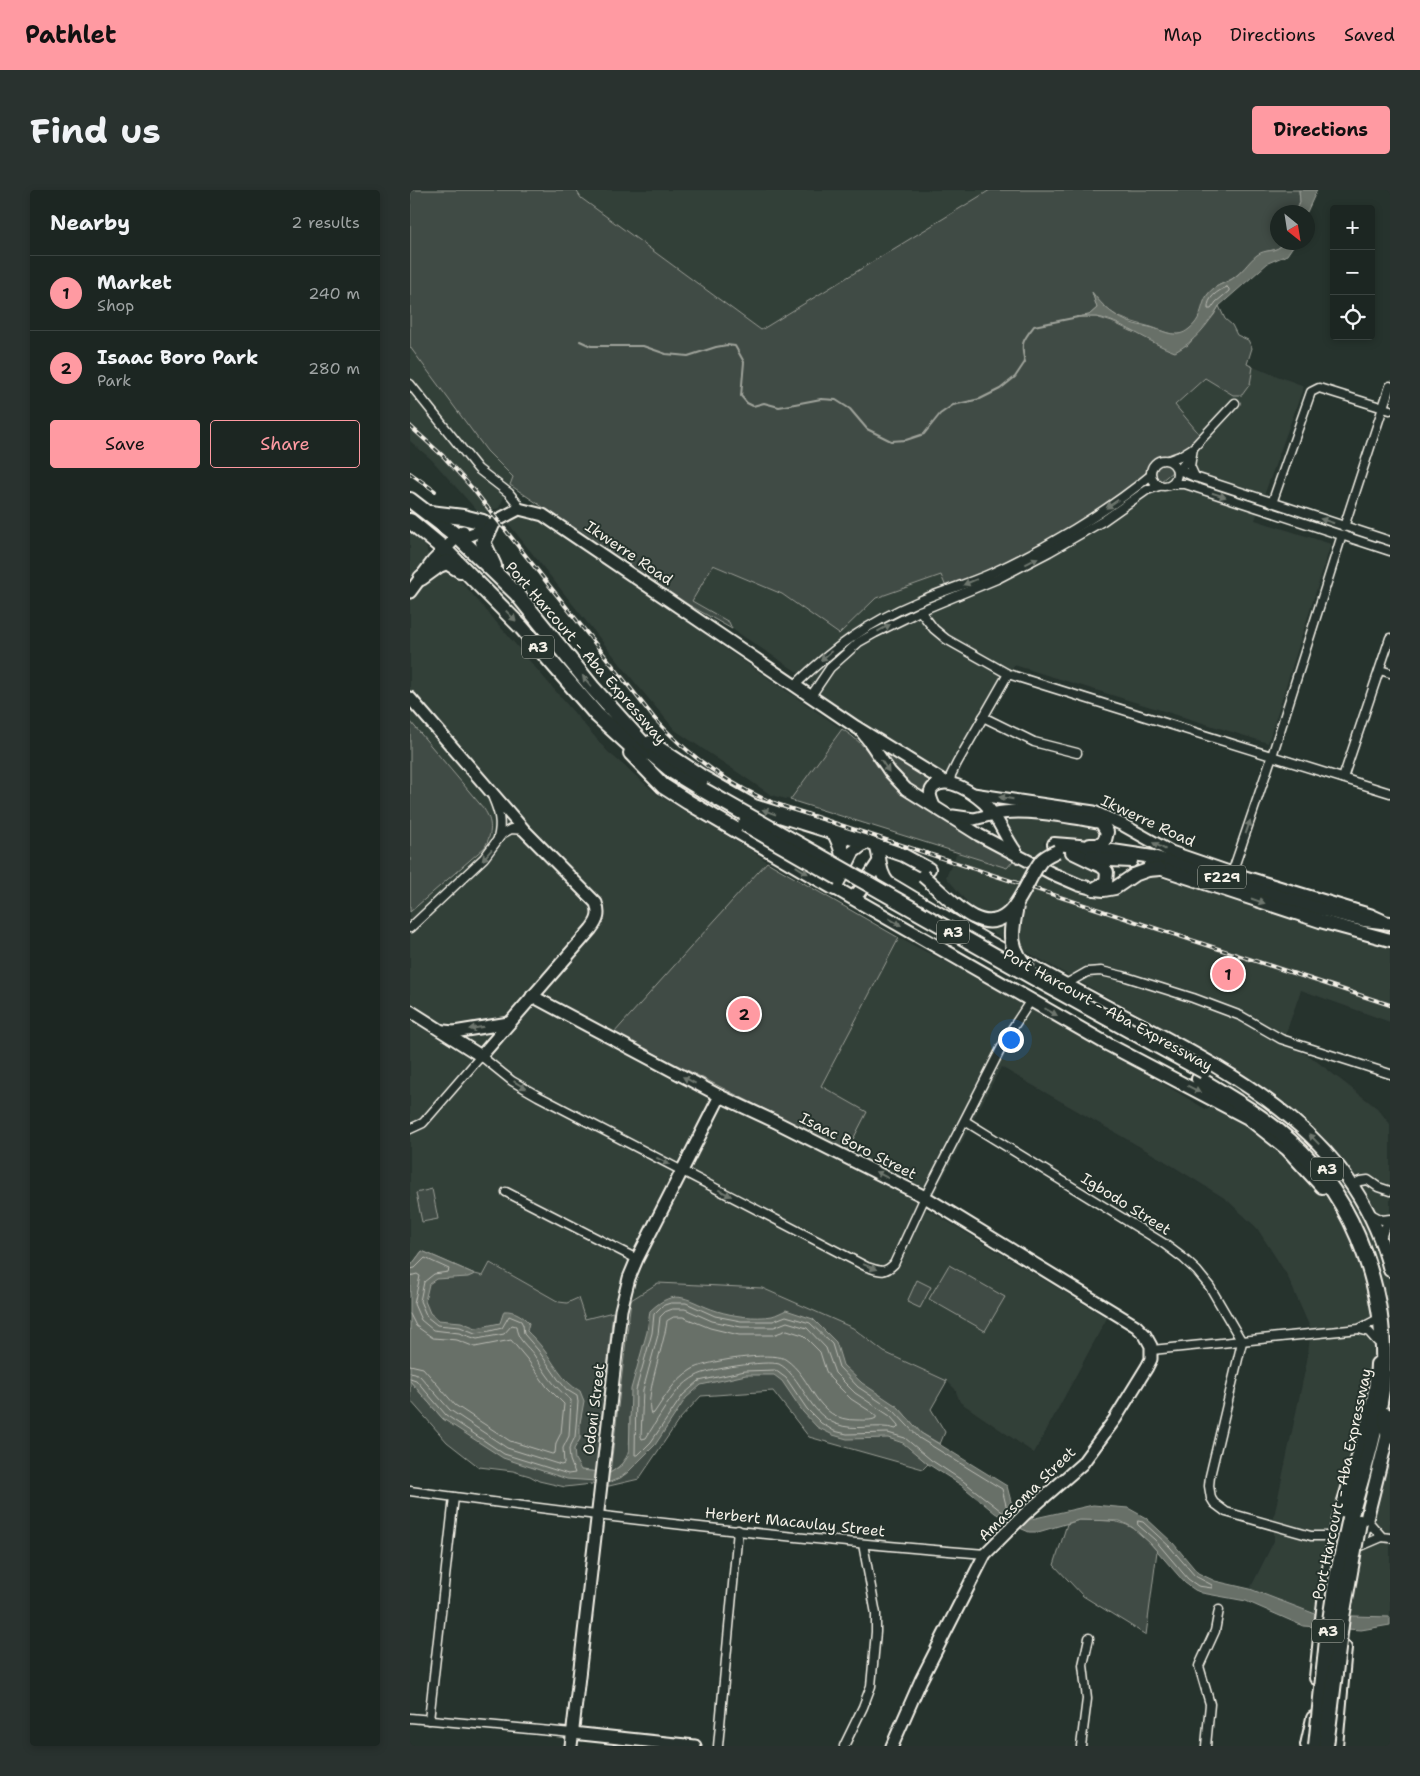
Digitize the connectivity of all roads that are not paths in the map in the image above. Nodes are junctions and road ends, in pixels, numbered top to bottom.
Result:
1 (410, 384) edge
2 (1390, 386) edge
3 (1235, 403) dead end
4 (1387, 409) edge
5 (1193, 448) junction
6 (1169, 460) junction
7 (1178, 470) junction
8 (1151, 475) junction
9 (1195, 477) junction
10 (1172, 484) junction
11 (1159, 486) junction
12 (410, 500) edge
13 (1272, 503) junction
14 (520, 509) junction
15 (410, 511) edge
16 (429, 513) junction
17 (410, 521) edge
18 (491, 523) junction
19 (1343, 531) junction
20 (427, 534) junction
21 (457, 536) junction
22 (1390, 541) edge
23 (444, 549) junction
24 (1390, 550) edge
25 (433, 561) junction
26 (500, 577) junction
27 (421, 578) junction
28 (476, 582) junction
29 (410, 592) edge
30 (517, 594) junction
31 (920, 610) junction
32 (1390, 638) edge
33 (1380, 670) junction
34 (1390, 673) edge
35 (1008, 674) junction
36 (795, 685) junction
37 (812, 696) junction
38 (410, 698) edge
39 (597, 715) junction
40 (983, 717) junction
41 (618, 718) junction
42 (856, 727) junction
43 (1077, 753) dead end
44 (1272, 756) junction
45 (957, 763) junction
46 (934, 776) junction
47 (1343, 778) junction
48 (948, 783) junction
49 (490, 792) junction
50 (1390, 793) edge
51 (701, 794) junction
52 (973, 794) junction
53 (934, 806) junction
54 (947, 814) junction
55 (994, 814) junction
56 (524, 830) junction
57 (835, 833) junction
58 (497, 841) junction
59 (871, 844) junction
60 (1055, 847) junction
61 (1076, 849) junction
62 (1019, 855) junction
63 (879, 862) junction
64 (1162, 868) junction
65 (926, 873) junction
66 (1232, 873) junction
67 (829, 885) junction
68 (1094, 889) junction
69 (1294, 895) junction
70 (853, 897) junction
71 (1016, 906) junction
72 (1322, 915) junction
73 (1389, 923) edge
74 (410, 928) edge
75 (1390, 940) edge
76 (1042, 976) junction
77 (1066, 984) junction
78 (532, 996) junction
79 (1031, 1000) junction
80 (410, 1011) edge
81 (509, 1023) junction
82 (443, 1031) junction
83 (480, 1056) junction
84 (1390, 1074) edge
85 (1202, 1075) junction
86 (720, 1096) junction
87 (965, 1121) junction
88 (410, 1129) edge
89 (682, 1171) junction
90 (1352, 1185) junction
91 (1390, 1191) edge
92 (506, 1192) dead end
93 (926, 1196) junction
94 (1369, 1212) junction
95 (1390, 1220) edge
96 (1381, 1239) junction
97 (637, 1259) junction
98 (1390, 1270) edge
99 (1390, 1311) edge
100 (1376, 1320) junction
101 (1359, 1329) junction
102 (1377, 1341) junction
103 (1242, 1342) junction
104 (1152, 1350) junction
105 (1390, 1392) edge
106 (1380, 1424) edge
107 (410, 1491) edge
108 (454, 1497) junction
109 (599, 1515) junction
110 (1359, 1519) junction
111 (738, 1530) junction
112 (1336, 1536) junction
113 (1386, 1538) edge
114 (863, 1544) junction
115 (1360, 1546) junction
116 (985, 1554) junction
117 (1219, 1610) dead end
118 (1089, 1638) dead end
119 (410, 1718) edge
120 (429, 1720) junction
121 (572, 1733) junction
122 (571, 1746) edge
123 (695, 1746) edge
124 (718, 1746) edge
125 (844, 1746) edge
126 (892, 1746) edge
127 (1081, 1746) edge
128 (1206, 1746) edge
129 (1310, 1746) edge
130 (1326, 1746) edge
131 (1335, 1746) edge

1 - 14 street
2 - 4 street
3 - 5 street
4 - 13 street
4 - 19 street
5 - 6 street
5 - 7 street
5 - 9 street
6 - 7 street
6 - 8 street
7 - 9 street
7 - 10 street
8 - 11 street
8 -> 36 street
9 - 13 street
10 - 11 street
10 -> 19 street
31 -> 11 street
12 - 16 highway, Port Harcourt - Aba Expressway / A3
19 -> 13 street
14 - 18 street
14 - 36 street, Ikwerre Road
15 - 21 highway
16 - 18 highway
16 - 21 highway, Port Harcourt - Aba Expressway / A3
17 - 20 highway, Port Harcourt - Aba Expressway / A3
18 - 21 street
18 - 26 highway
19 - 22 street
19 - 24 street
19 - 44 street
20 - 23 highway, Port Harcourt - Aba Expressway / A3
20 - 25 highway
21 - 23 street
21 - 26 highway, Port Harcourt - Aba Expressway / A3
23 - 25 street
23 - 28 highway, Port Harcourt - Aba Expressway / A3
23 - 30 highway
25 - 27 street
26 - 30 highway, Port Harcourt - Aba Expressway / A3
27 - 28 highway
27 - 29 street
28 -> 39 highway, Port Harcourt - Aba Expressway / A3
41 -> 30 highway, Port Harcourt - Aba Expressway / A3
31 - 35 street
37 -> 31 street
32 - 33 street
33 - 34 street
33 - 47 street
35 - 40 street
35 - 44 street
36 - 37 street, Ikwerre Road
37 - 42 street, Ikwerre Road
38 - 49 street
39 - 51 highway, Port Harcourt - Aba Expressway / A3
39 -> 67 highway
40 - 43 street
40 - 45 street
41 - 51 highway, Port Harcourt - Aba Expressway / A3
57 -> 41 highway
42 - 46 street, Ikwerre Road
42 -> 53 street, Ikwerre Road
44 - 47 street
66 -> 44 street
45 - 46 street
45 - 48 street
46 - 48 street, Ikwerre Road
47 - 50 street
48 - 52 street, Ikwerre Road
48 - 53 street
49 - 56 street
49 - 58 street
51 - 76 highway, Port Harcourt - Aba Expressway / A3, bridge
51 - 85 highway, Port Harcourt - Aba Expressway / A3, bridge
52 - 55 street, Ikwerre Road
66 -> 52 street, Ikwerre Road
53 - 54 street, Ikwerre Road
54 - 55 street
54 - 62 street, Ikwerre Road
55 - 61 main road
55 - 62 street, Ikwerre Road
56 - 58 street
56 - 78 street
57 - 59 highway
57 - 67 highway
58 -> 74 street
59 - 63 main road
59 - 65 main road
59 - 67 main road
60 - 61 main road, F229
60 - 65 main road
60 - 71 main road, bridge
61 - 64 main road, F229
61 - 68 main road
61 - 69 main road, F229
62 - 68 street, Ikwerre Road
63 - 65 main road
63 - 70 main road
63 - 76 main road
64 - 68 main road
64 -> 72 main road, F229
65 - 71 main road, bridge
66 - 69 street, Ikwerre Road
67 - 70 main road
69 - 72 main road, F229
69 - 73 street, Ikwerre Road
70 -> 79 main road
71 - 76 highway, bridge
72 - 73 main road, F229
72 - 75 main road, F229
76 - 77 main road
76 - 79 main road
76 - 85 highway, Port Harcourt - Aba Expressway / A3, bridge
77 - 84 street
90 -> 77 main road
78 - 81 street
86 -> 78 street, Isaac Boro Street
79 - 87 street
79 -> 100 main road
80 - 82 street
81 -> 82 street
81 - 83 street
82 - 83 street
83 - 88 street
83 -> 89 street
85 - 99 highway, Port Harcourt - Aba Expressway / A3
85 - 106 highway, Port Harcourt - Aba Expressway / A3
86 - 89 street, Odoni Street
93 -> 86 street, Isaac Boro Street
87 - 93 street
87 - 103 street, Igbodo Street
89 -> 93 street
89 - 97 street, Odoni Street
90 - 91 street
90 - 94 main road
92 - 97 street
93 - 104 street, Isaac Boro Street
94 - 95 street
94 - 96 main road
95 - 96 street
96 - 98 main road
97 - 109 street, Odoni Street
100 - 101 street
100 - 102 main road
101 - 102 street
101 - 103 street
102 - 106 main road
103 - 104 street
103 - 112 street
104 - 116 street, Amassoma Street
105 - 106 highway, Port Harcourt - Aba Expressway / A3
106 - 110 highway, Port Harcourt - Aba Expressway / A3
106 - 112 main road
107 - 108 street, Herbert Macaulay Street
108 - 109 street, Herbert Macaulay Street
108 - 120 street
109 - 111 street, Herbert Macaulay Street
109 - 121 street, Odoni Street
110 - 113 street
110 - 115 main road
110 - 129 highway, Port Harcourt - Aba Expressway / A3, bridge
110 - 130 highway, Port Harcourt - Aba Expressway / A3, bridge
111 - 114 street, Herbert Macaulay Street
111 - 124 street
112 - 129 main road
113 - 115 street
114 - 116 street, Herbert Macaulay Street
114 - 125 street
115 - 131 main road
116 - 126 street, Amassoma Street
117 - 128 street
118 - 127 street
119 - 120 street
120 - 121 street
121 - 122 street, Odoni Street
121 - 123 street
129 - 131 main road

